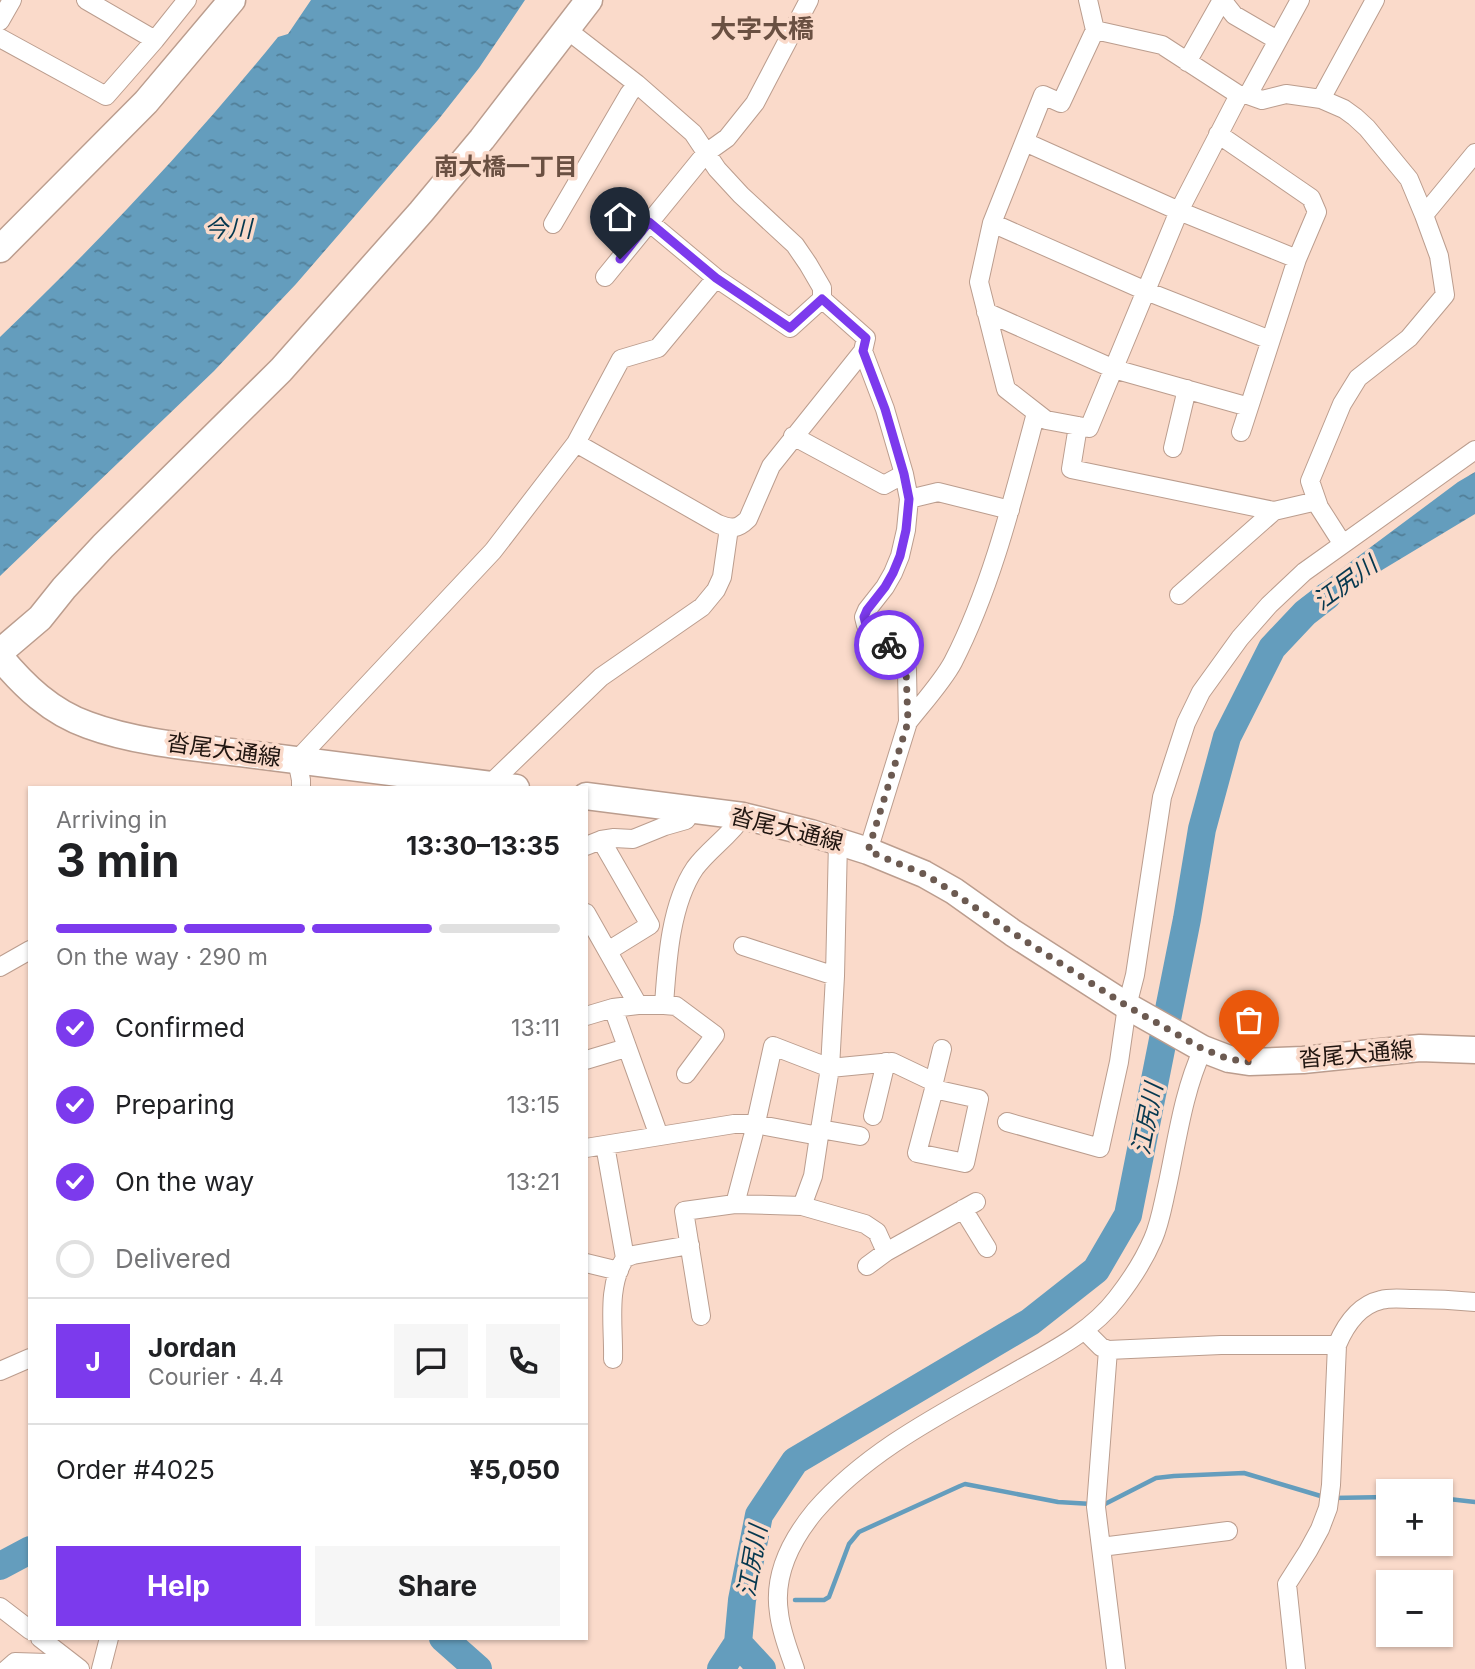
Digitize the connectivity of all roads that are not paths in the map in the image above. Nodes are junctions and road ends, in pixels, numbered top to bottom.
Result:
1 (12, 0) edge
2 (86, 0) edge
3 (187, 0) edge
4 (232, 0) edge
5 (589, 0) edge
6 (809, 0) edge
7 (1088, 0) edge
8 (1222, 0) edge
9 (1300, 0) edge
10 (1375, 0) edge
11 (0, 21) edge
12 (566, 29) junction
13 (1095, 30) junction
14 (0, 38) edge
15 (155, 40) junction
16 (1277, 40) junction
17 (1187, 62) junction
18 (637, 84) junction
19 (1243, 95) junction
20 (1321, 99) junction
21 (1218, 134) junction
22 (1025, 142) junction
23 (706, 153) junction
24 (1475, 153) edge
25 (1179, 211) junction
26 (1424, 215) junction
27 (649, 222) junction
28 (992, 223) junction
29 (553, 224) dead end
30 (0, 249) edge
31 (1297, 259) junction
32 (605, 277) dead end
33 (716, 278) junction
34 (1146, 291) junction
35 (822, 299) junction
36 (986, 313) junction
37 (1270, 340) junction
38 (863, 351) junction
39 (1114, 369) junction
40 (1187, 390) junction
41 (1249, 407) junction
42 (1036, 413) junction
43 (1078, 426) junction
44 (1241, 432) dead end
45 (793, 436) junction
46 (576, 443) junction
47 (1173, 448) dead end
48 (1475, 450) edge
49 (904, 474) junction
50 (909, 499) junction
51 (1317, 501) junction
52 (1010, 510) junction
53 (1274, 511) junction
54 (729, 528) junction
55 (1342, 544) junction
56 (1179, 595) dead end
57 (0, 652) edge
58 (0, 657) edge
59 (908, 722) junction
60 (297, 760) junction
61 (301, 786) edge
62 (503, 786) edge
63 (588, 796) edge
64 (693, 809) junction
65 (743, 816) junction
66 (838, 841) junction
67 (594, 843) edge
68 (868, 851) junction
69 (588, 916) edge
70 (743, 946) dead end
71 (28, 951) edge
72 (608, 951) junction
73 (0, 967) edge
74 (835, 976) junction
75 (638, 1005) junction
76 (664, 1005) junction
77 (1127, 1006) junction
78 (613, 1007) junction
79 (588, 1015) edge
80 (626, 1048) junction
81 (942, 1049) dead end
82 (1203, 1049) junction
83 (1475, 1050) edge
84 (588, 1059) edge
85 (886, 1062) junction
86 (830, 1068) junction
87 (686, 1074) dead end
88 (934, 1086) junction
89 (873, 1116) dead end
90 (1007, 1122) dead end
91 (755, 1124) junction
92 (820, 1133) junction
93 (659, 1136) junction
94 (860, 1136) dead end
95 (605, 1145) junction
96 (588, 1147) edge
97 (735, 1204) junction
98 (802, 1206) junction
99 (690, 1245) junction
100 (987, 1248) dead end
101 (886, 1252) junction
102 (588, 1263) edge
103 (622, 1265) junction
104 (867, 1266) dead end
105 (1475, 1302) edge
106 (701, 1315) dead end
107 (1085, 1331) junction
108 (1336, 1346) junction
109 (1108, 1350) junction
110 (28, 1359) edge
111 (613, 1359) dead end
112 (0, 1371) edge
113 (1228, 1531) dead end
114 (1101, 1547) junction
115 (0, 1607) edge
116 (28, 1628) edge
117 (43, 1640) edge
118 (109, 1640) edge
119 (74, 1664) edge
120 (7, 1669) edge
121 (101, 1669) edge
122 (795, 1669) edge
123 (1116, 1669) edge
124 (1296, 1669) edge

1 - 11 street
2 - 15 street
3 - 15 street
4 - 30 main road
5 - 12 main road
6 - 23 street
7 - 13 street
8 - 16 street
8 - 17 street
9 - 16 street
10 - 20 street
12 - 18 street
12 - 57 main road
13 - 17 street
13 - 22 street
14 - 15 street
16 - 19 street
17 - 19 street
18 - 23 street
18 - 29 street
19 - 20 street
19 - 21 street
20 - 26 street
21 - 25 street
21 - 31 street
22 - 25 street
22 - 28 street
23 - 27 street
23 - 35 street
24 - 26 street
25 - 31 street
25 - 34 street
26 - 51 street
27 - 32 street
27 - 33 street
28 - 34 street
28 - 36 street
31 - 37 street
33 - 35 street
33 - 46 street
34 - 37 street
34 - 39 street
35 - 38 street
36 - 39 street
36 - 42 street
37 - 41 street
38 - 45 street
38 - 49 street
39 - 40 street
39 - 43 street
40 - 41 street
40 - 47 street
41 - 44 street
42 - 43 street
42 - 52 street
43 - 53 street
45 - 49 street
45 - 54 street
46 - 54 street
46 - 60 street
48 - 55 street
49 - 50 street
50 - 52 street
50 - 59 street
51 - 53 street
51 - 55 street
52 - 59 street
53 - 56 street
54 - 62 street
55 - 77 street
58 - 60 main road, 沓尾大通線
59 - 68 street
60 - 61 street
60 - 62 main road, 沓尾大通線
63 - 64 main road, 沓尾大通線
64 - 65 main road, 沓尾大通線
64 - 67 street
65 - 66 main road, 沓尾大通線
65 - 76 street
66 - 68 main road, 沓尾大通線
66 - 74 street
67 - 72 street
68 - 77 main road, 沓尾大通線
69 - 72 street
70 - 74 street
71 - 73 street
72 - 75 street
74 - 86 street
75 - 76 street
75 - 78 street
76 - 87 street
77 - 82 main road, 沓尾大通線
77 - 90 street
78 - 79 street
78 - 80 street
80 - 84 street
80 - 93 street
81 - 88 street
82 - 83 main road, 沓尾大通線
82 - 107 street
85 - 86 street
85 - 88 street
85 - 89 street
86 - 91 street
86 - 92 street
88 - 88 street
91 - 92 street
91 - 93 street
91 - 97 street
92 - 94 street
92 - 98 street
93 - 95 street
95 - 96 street
95 - 103 street
97 - 98 street
97 - 99 street
98 - 101 street
99 - 103 street
99 - 106 street
100 - 101 street
101 - 104 street
102 - 103 street
103 - 111 street
105 - 108 street
107 - 109 street
107 - 122 street
108 - 109 street
108 - 124 street
109 - 114 street
110 - 112 street
113 - 114 street
114 - 123 street
115 - 116 street
117 - 119 street
118 - 121 street
119 - 120 street

